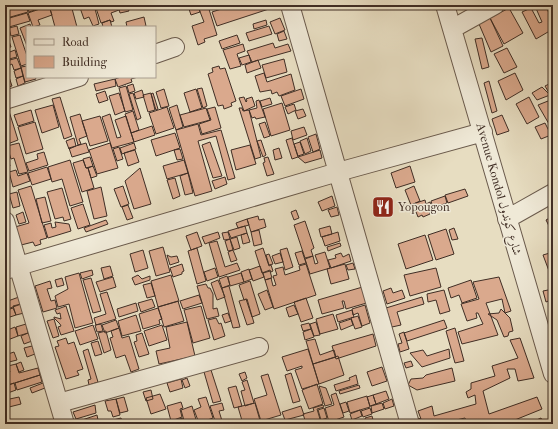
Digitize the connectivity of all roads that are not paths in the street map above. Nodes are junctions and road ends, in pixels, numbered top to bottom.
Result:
1 (290, 5) edge
2 (445, 5) edge
3 (495, 5) edge
4 (452, 29) junction
5 (175, 47) dead end
6 (156, 54) edge
7 (76, 78) edge
8 (5, 100) edge
9 (483, 132) junction
10 (338, 172) junction
11 (553, 194) edge
12 (507, 219) junction
13 (5, 222) edge
14 (12, 269) edge
15 (259, 347) dead end
16 (553, 374) edge
17 (59, 403) junction
18 (65, 424) edge
19 (410, 424) edge

1 - 10 street
2 - 4 street, Avenue Kondol شارع كوندول
3 - 4 street
4 - 9 street, Avenue Kondol شارع كوندول
5 - 6 street
7 - 8 street
9 - 10 street
9 - 12 street, Avenue Kondol شارع كوندول
10 - 14 street
10 - 19 street
11 - 12 street
12 - 16 street, Avenue Kondol شارع كوندول
13 - 14 street
14 - 17 street
15 - 17 street
17 - 18 street

